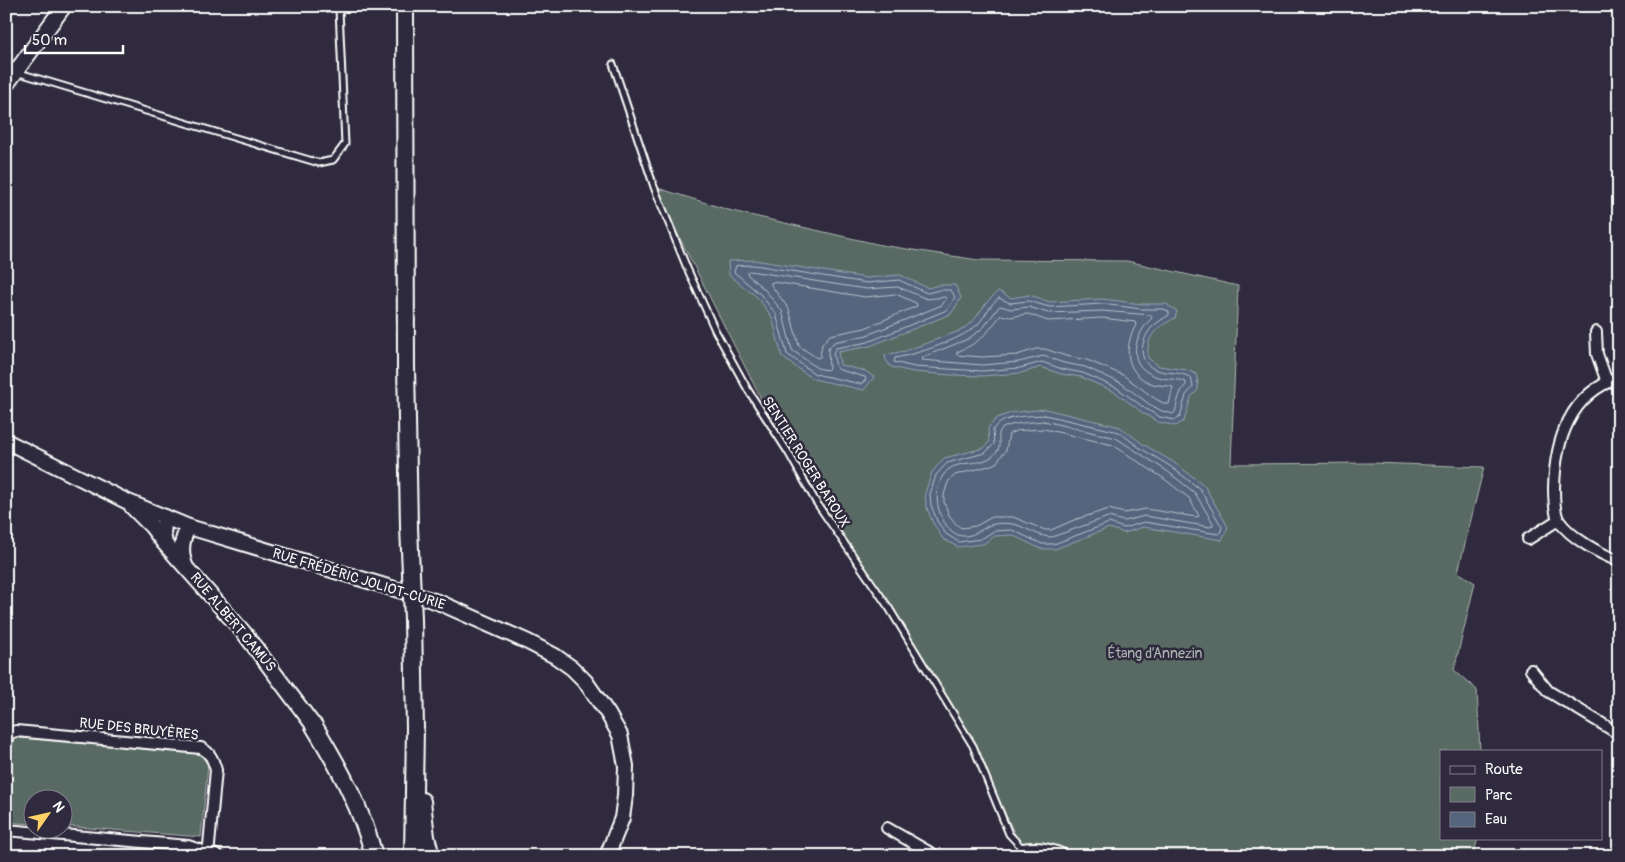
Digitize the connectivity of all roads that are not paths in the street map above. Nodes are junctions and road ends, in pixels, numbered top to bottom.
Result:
1 (64, 6) edge
2 (406, 6) edge
3 (339, 9) dead end
4 (614, 64) dead end
5 (9, 80) edge
6 (1596, 332) dead end
7 (1619, 378) edge
8 (1607, 382) junction
9 (6, 441) edge
10 (126, 501) junction
11 (165, 517) junction
12 (1558, 520) junction
13 (189, 527) junction
14 (1528, 539) dead end
15 (165, 544) junction
16 (1619, 562) edge
17 (185, 565) junction
18 (1531, 670) dead end
19 (314, 726) joint
20 (415, 728) junction
21 (1619, 734) edge
22 (6, 747) edge
23 (887, 828) dead end
24 (6, 830) edge
25 (1020, 852) edge
26 (212, 855) edge
27 (374, 856) edge
28 (412, 856) edge
29 (431, 856) edge
30 (607, 856) edge
31 (936, 856) edge
32 (1066, 856) edge

1 - 5 street
2 - 20 main road, bridge
3 - 5 lane
4 - 25 lane, SENTIER ROGER BAROUX
6 - 8 street
7 - 8 street
8 - 12 street
9 - 10 street, RUE FRÉDÉRIC JOLIOT-CURIE
10 - 11 street, RUE FRÉDÉRIC JOLIOT-CURIE
10 - 15 street, RUE ALBERT CAMUS
11 - 13 street, RUE FRÉDÉRIC JOLIOT-CURIE
11 - 15 street
12 - 14 street
12 - 16 street
13 - 17 street
13 - 30 street, RUE FRÉDÉRIC JOLIOT-CURIE
15 - 17 street, RUE ALBERT CAMUS
17 - 19 street, RUE ALBERT CAMUS
18 - 21 street
19 - 27 main road
20 - 28 main road
20 - 29 main road
22 - 26 street, RUE DES BRUYÈRES
23 - 31 street
24 - 26 street, RUE DES BRUYÈRES
25 - 32 street

